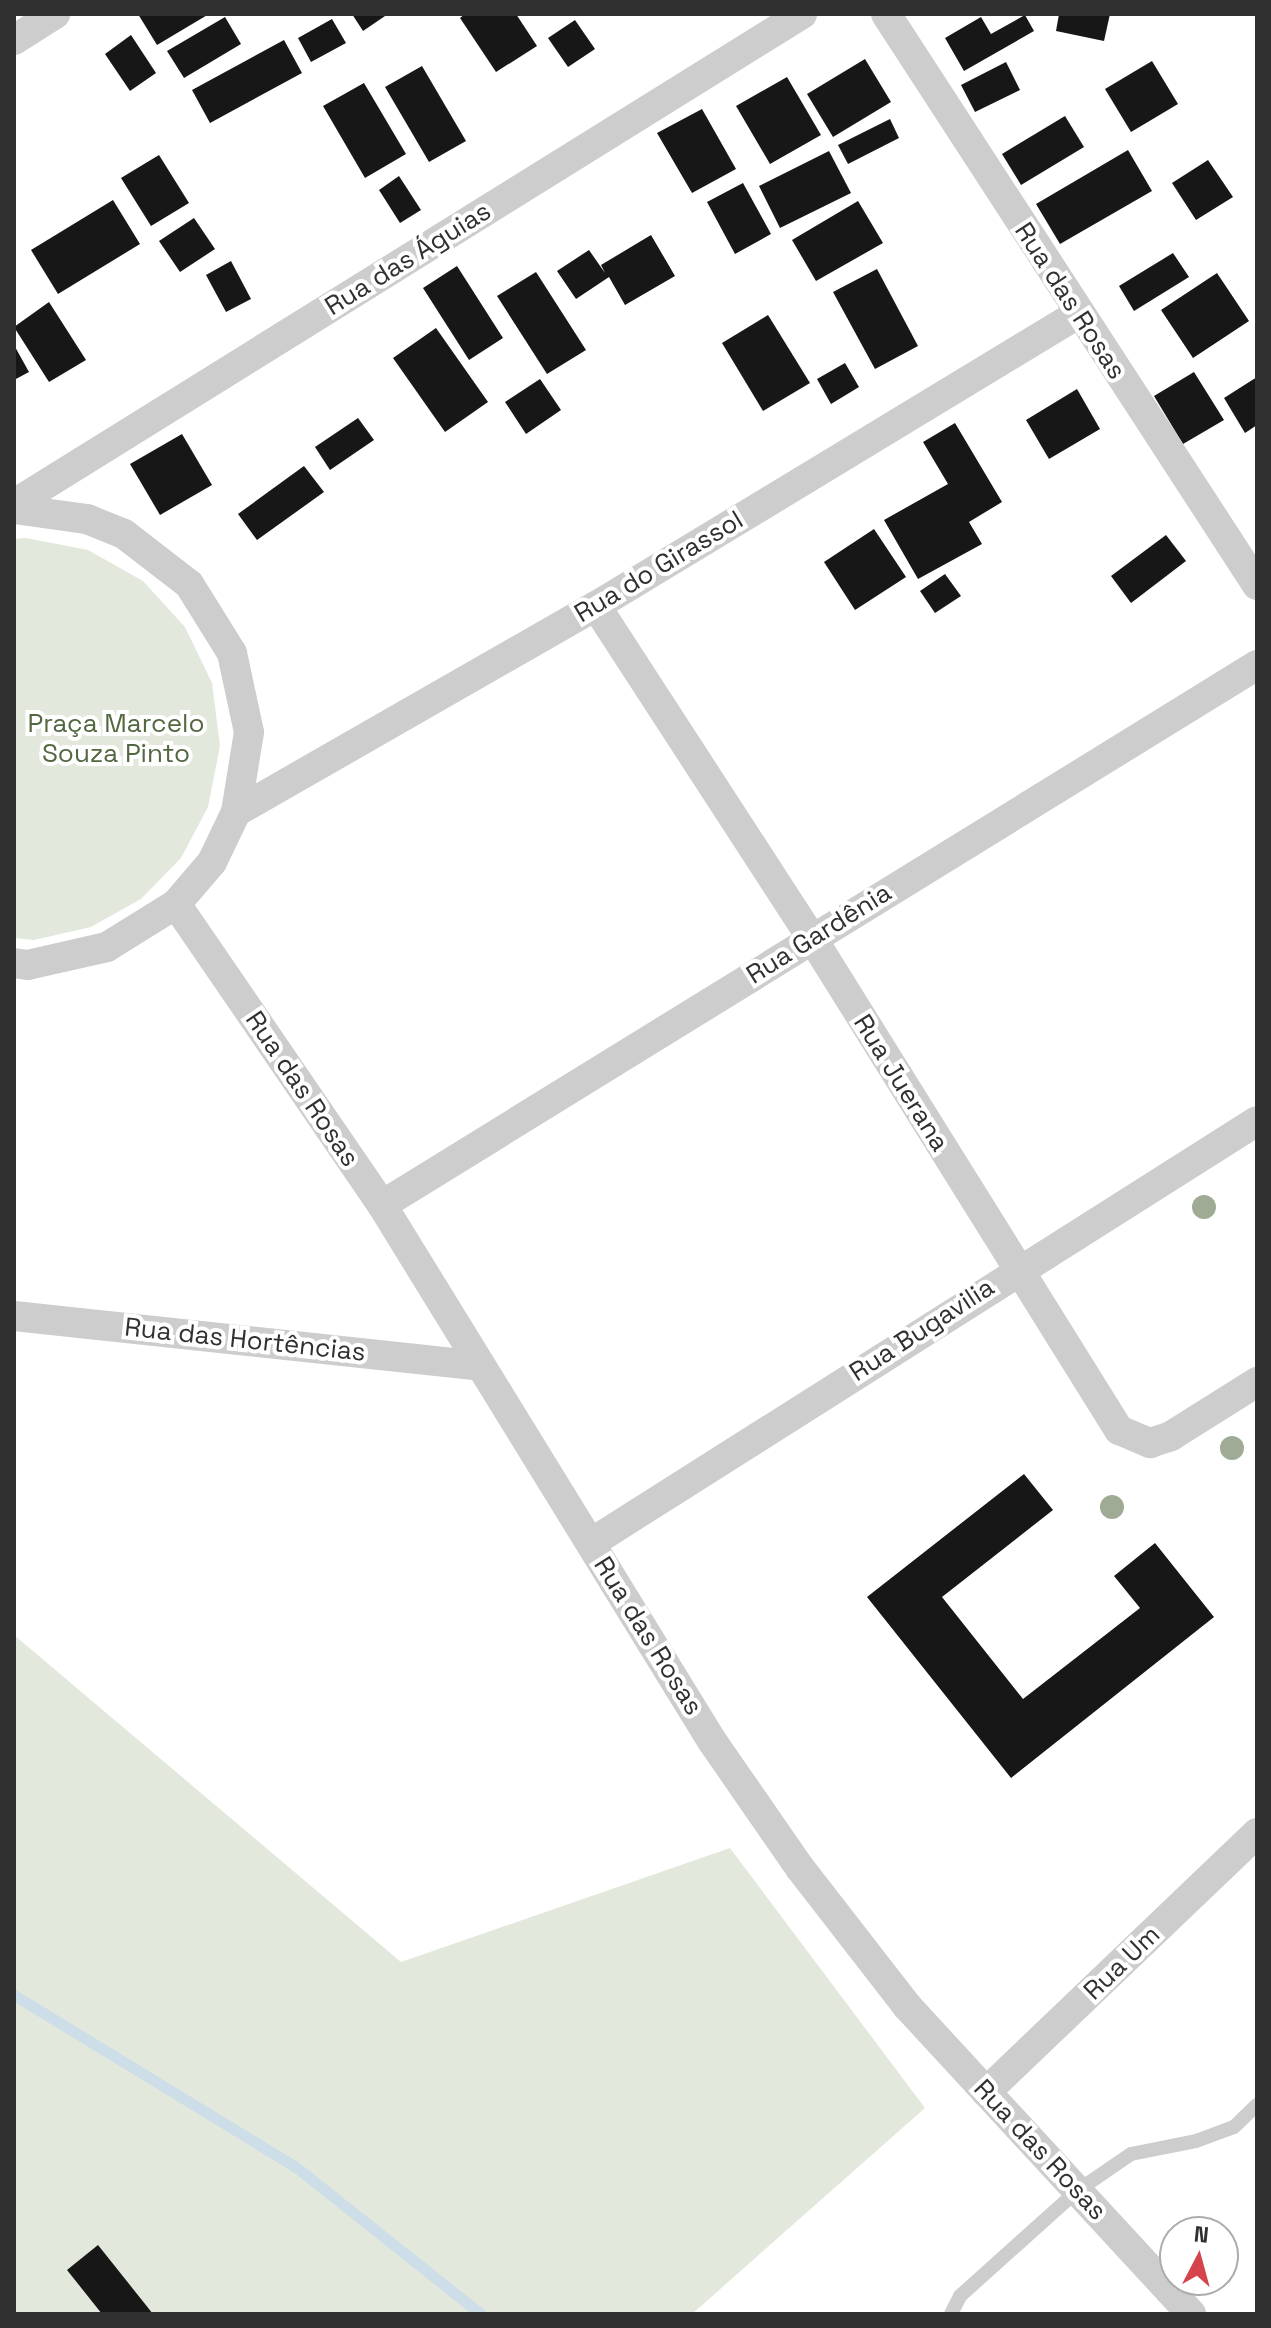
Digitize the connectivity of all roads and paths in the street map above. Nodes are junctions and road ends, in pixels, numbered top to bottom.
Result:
1 (55, 14) edge
2 (802, 14) edge
3 (886, 14) edge
4 (14, 40) edge
5 (1078, 314) junction
6 (14, 507) edge
7 (1257, 585) edge
8 (596, 606) junction
9 (1257, 665) edge
10 (236, 812) junction
11 (176, 904) junction
12 (812, 938) junction
13 (14, 963) edge
14 (1257, 1121) edge
15 (382, 1205) junction
16 (1016, 1269) junction
17 (14, 1316) edge
18 (476, 1365) junction
19 (1257, 1382) edge
20 (591, 1543) junction
21 (1257, 1833) edge
22 (986, 2092) junction
23 (1257, 2105) edge
24 (1077, 2191) junction
25 (951, 2314) edge
26 (1191, 2314) edge

1 - 4 street
2 - 6 street, Rua das Águias
3 - 5 street, Rua das Rosas
5 - 7 street, Rua das Rosas
5 - 8 street, Rua do Girassol
6 - 10 street
8 - 10 street, Rua do Girassol
8 - 12 street, Rua Juerana
9 - 12 street, Rua Gardênia
10 - 11 street
11 - 13 street
11 - 15 street, Rua das Rosas
12 - 15 street, Rua Gardênia
12 - 16 street, Rua Juerana
14 - 16 street, Rua Bugavilia
15 - 18 street, Rua das Rosas
16 - 19 street, Rua Juerana
16 - 20 street, Rua Bugavilia
17 - 18 street, Rua das Hortências
18 - 20 street, Rua das Rosas
20 - 22 street, Rua das Rosas
21 - 22 street, Rua Um
22 - 24 street, Rua das Rosas
23 - 24 lane
24 - 25 lane
24 - 26 street, Rua das Rosas

